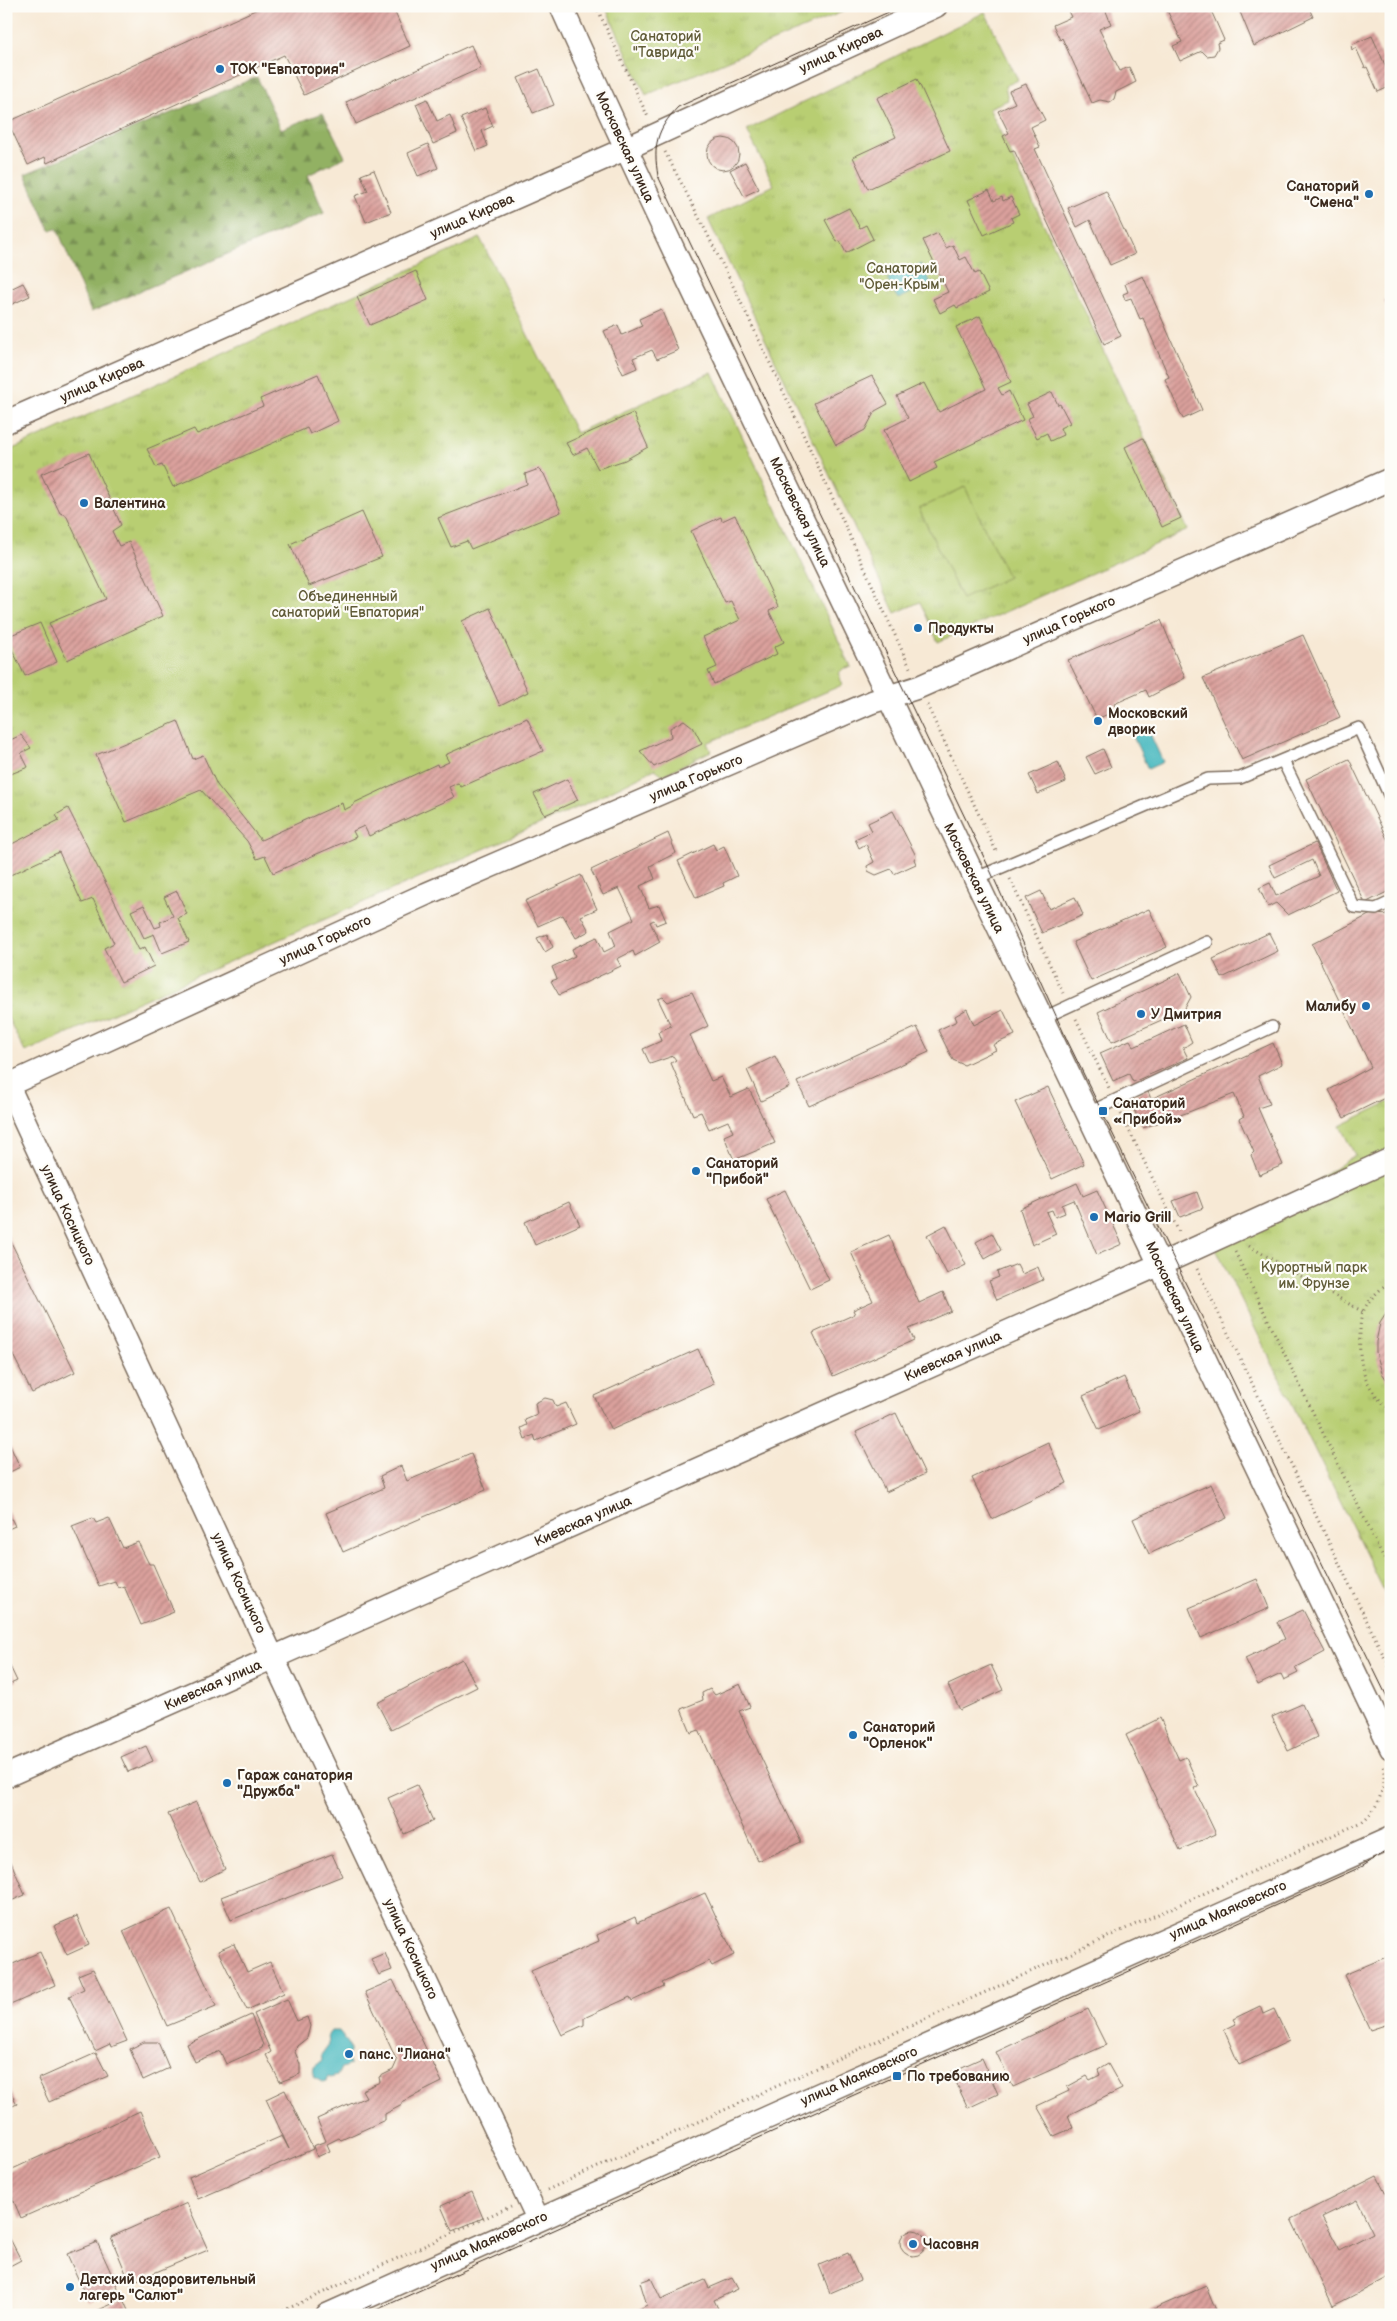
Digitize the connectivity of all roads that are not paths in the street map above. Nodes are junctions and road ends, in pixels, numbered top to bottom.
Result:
1 (561, 6) edge
2 (936, 6) edge
3 (625, 149) junction
4 (6, 422) edge
5 (1391, 479) edge
6 (888, 696) junction
7 (1283, 761) junction
8 (1391, 799) edge
9 (974, 879) junction
10 (1391, 902) edge
11 (1207, 942) dead end
12 (1043, 1018) junction
13 (1272, 1027) dead end
14 (7, 1084) edge
15 (1088, 1113) junction
16 (1391, 1159) edge
17 (1159, 1264) junction
18 (274, 1658) junction
19 (1387, 1755) edge
20 (6, 1776) edge
21 (1391, 1838) edge
22 (538, 2219) junction
23 (327, 2315) edge

1 - 3 street, Московская улица
2 - 3 street, улица Кирова
3 - 4 street, улица Кирова
3 - 6 street, Московская улица
5 - 6 street, улица Горького
6 - 9 street, Московская улица
6 - 14 street, улица Горького
7 - 8 lane
7 - 9 lane
7 - 10 lane
9 - 12 street, Московская улица
11 - 12 lane
12 - 15 street, Московская улица
13 - 15 lane
14 - 18 street, улица Косицкого
15 - 17 street, Московская улица
16 - 17 street, Киевская улица
17 - 18 street, Киевская улица
17 - 19 street, Московская улица
18 - 20 street, Киевская улица
18 - 22 street, улица Косицкого
21 - 22 street, улица Маяковского
22 - 23 street, улица Маяковского

